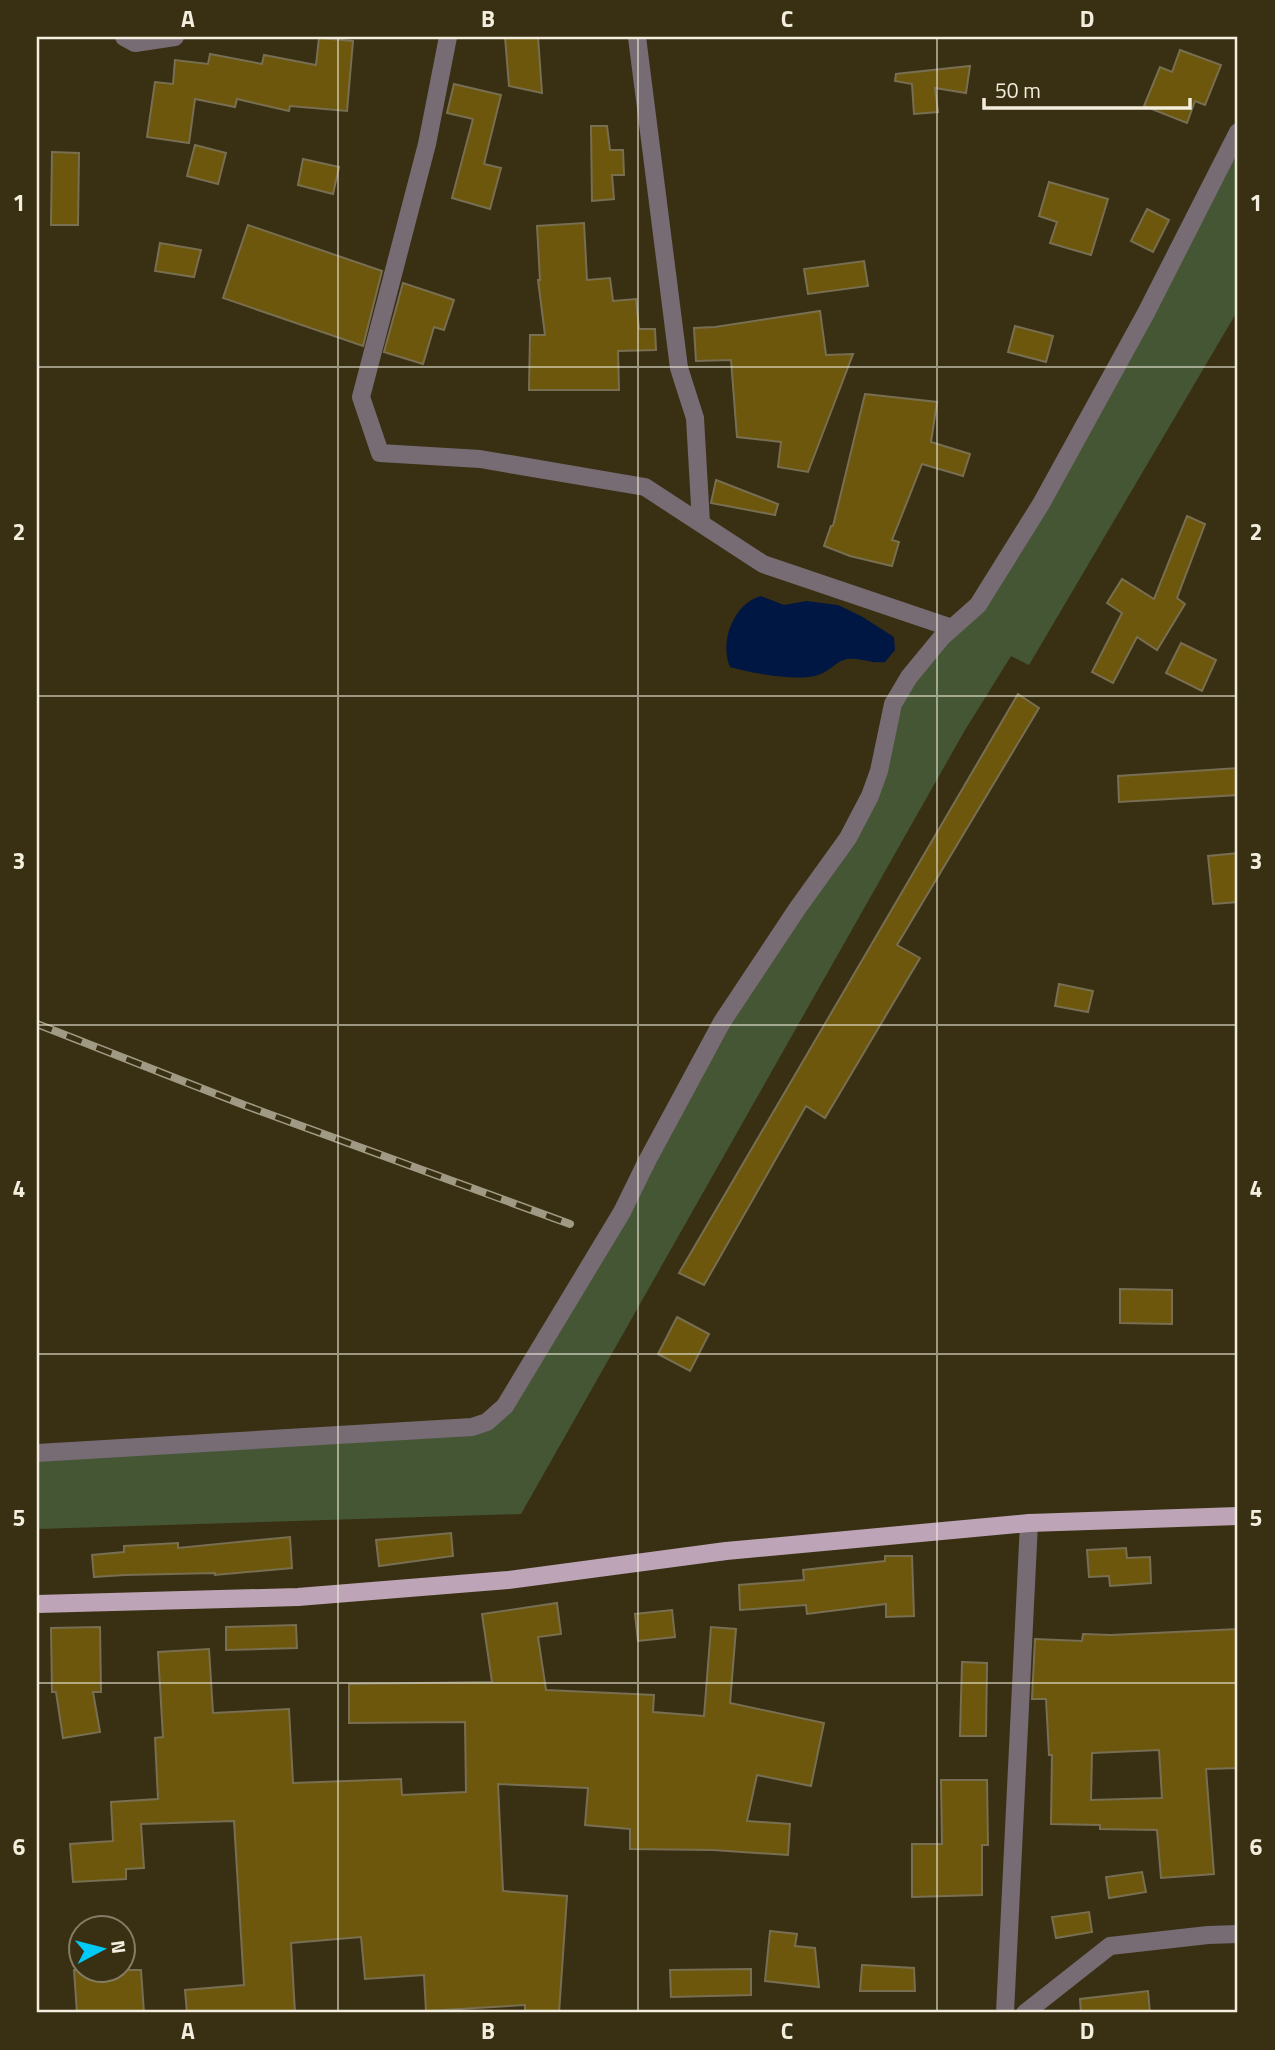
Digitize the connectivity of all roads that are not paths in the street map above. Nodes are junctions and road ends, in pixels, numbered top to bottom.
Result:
1 (124, 37) edge
2 (175, 37) edge
3 (448, 37) edge
4 (637, 37) edge
5 (1238, 132) edge
6 (701, 523) junction
7 (952, 628) junction
8 (37, 1453) edge
9 (1238, 1516) edge
10 (1029, 1523) junction
11 (37, 1604) edge
12 (1238, 1934) edge
13 (1005, 2013) edge
14 (1025, 2013) edge

1 - 2 street
3 - 6 street
4 - 6 street
5 - 7 street
6 - 7 street
7 - 8 street
9 - 10 main road
10 - 11 main road
10 - 13 street
12 - 14 street

